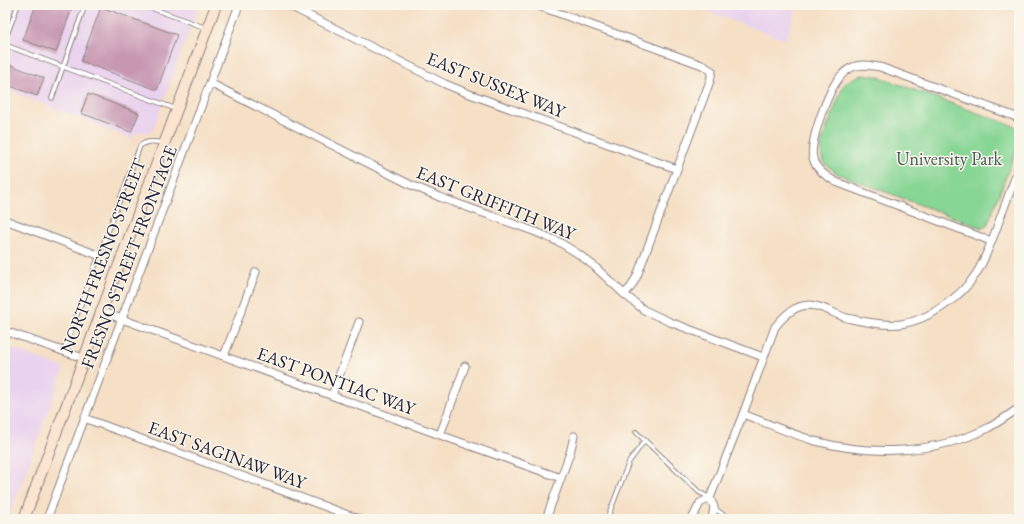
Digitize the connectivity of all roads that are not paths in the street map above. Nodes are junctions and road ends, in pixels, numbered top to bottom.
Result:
1 (18, 5) edge
2 (85, 5) edge
3 (143, 5) edge
4 (216, 5) edge
5 (239, 5) edge
6 (288, 5) edge
7 (536, 5) edge
8 (207, 28) junction
9 (5, 40) edge
10 (5, 45) edge
11 (63, 66) junction
12 (210, 83) junction
13 (52, 98) dead end
14 (176, 109) junction
15 (1019, 118) edge
16 (163, 144) junction
17 (1019, 167) edge
18 (677, 169) junction
19 (5, 220) edge
20 (992, 241) junction
21 (98, 255) junction
22 (256, 272) dead end
23 (624, 294) junction
24 (100, 311) junction
25 (122, 319) junction
26 (359, 322) dead end
27 (5, 331) edge
28 (63, 352) junction
29 (224, 356) junction
30 (763, 357) junction
31 (83, 358) junction
32 (465, 366) dead end
33 (332, 396) junction
34 (1019, 408) edge
35 (743, 414) junction
36 (84, 418) junction
37 (636, 432) dead end
38 (440, 435) junction
39 (574, 436) dead end
40 (645, 440) junction
41 (561, 478) junction
42 (710, 498) junction
43 (714, 507) junction
44 (24, 519) edge
45 (47, 519) edge
46 (359, 519) edge
47 (546, 519) edge
48 (607, 519) edge
49 (692, 519) edge
50 (712, 519) edge
51 (729, 519) edge

1 - 9 lane
2 - 11 lane
3 - 8 lane
4 - 8 main road, NORTH FRESNO STREET
5 - 12 street, FRESNO STREET FRONTAGE
6 - 18 street, EAST SUSSEX WAY
7 - 18 street
8 - 14 main road, NORTH FRESNO STREET
10 - 11 lane
11 - 13 lane
11 - 14 lane
12 - 23 street, EAST GRIFFITH WAY
12 - 25 street, FRESNO STREET FRONTAGE
14 - 16 main road, NORTH FRESNO STREET
15 - 20 street
16 - 21 lane
16 - 24 main road, NORTH FRESNO STREET
17 - 20 street
18 - 23 street
19 - 21 street
20 - 30 street
21 - 28 lane
22 - 29 street
23 - 30 street, EAST GRIFFITH WAY
24 - 25 street, EAST PONTIAC WAY
24 - 31 main road, NORTH FRESNO STREET
25 - 29 street, EAST PONTIAC WAY
25 - 36 street, FRESNO STREET FRONTAGE
26 - 33 street
27 - 28 street
28 - 31 street
29 - 33 street, EAST PONTIAC WAY
30 - 35 street
31 - 44 main road, NORTH FRESNO STREET
32 - 38 street
33 - 38 street, EAST PONTIAC WAY
34 - 35 street
35 - 42 street
36 - 45 street, FRESNO STREET FRONTAGE
36 - 46 street, EAST SAGINAW WAY
37 - 40 lane
38 - 41 street, EAST PONTIAC WAY
39 - 41 street
40 - 42 lane
40 - 48 lane
41 - 47 street
42 - 43 street
42 - 49 street
43 - 50 street
43 - 51 lane

